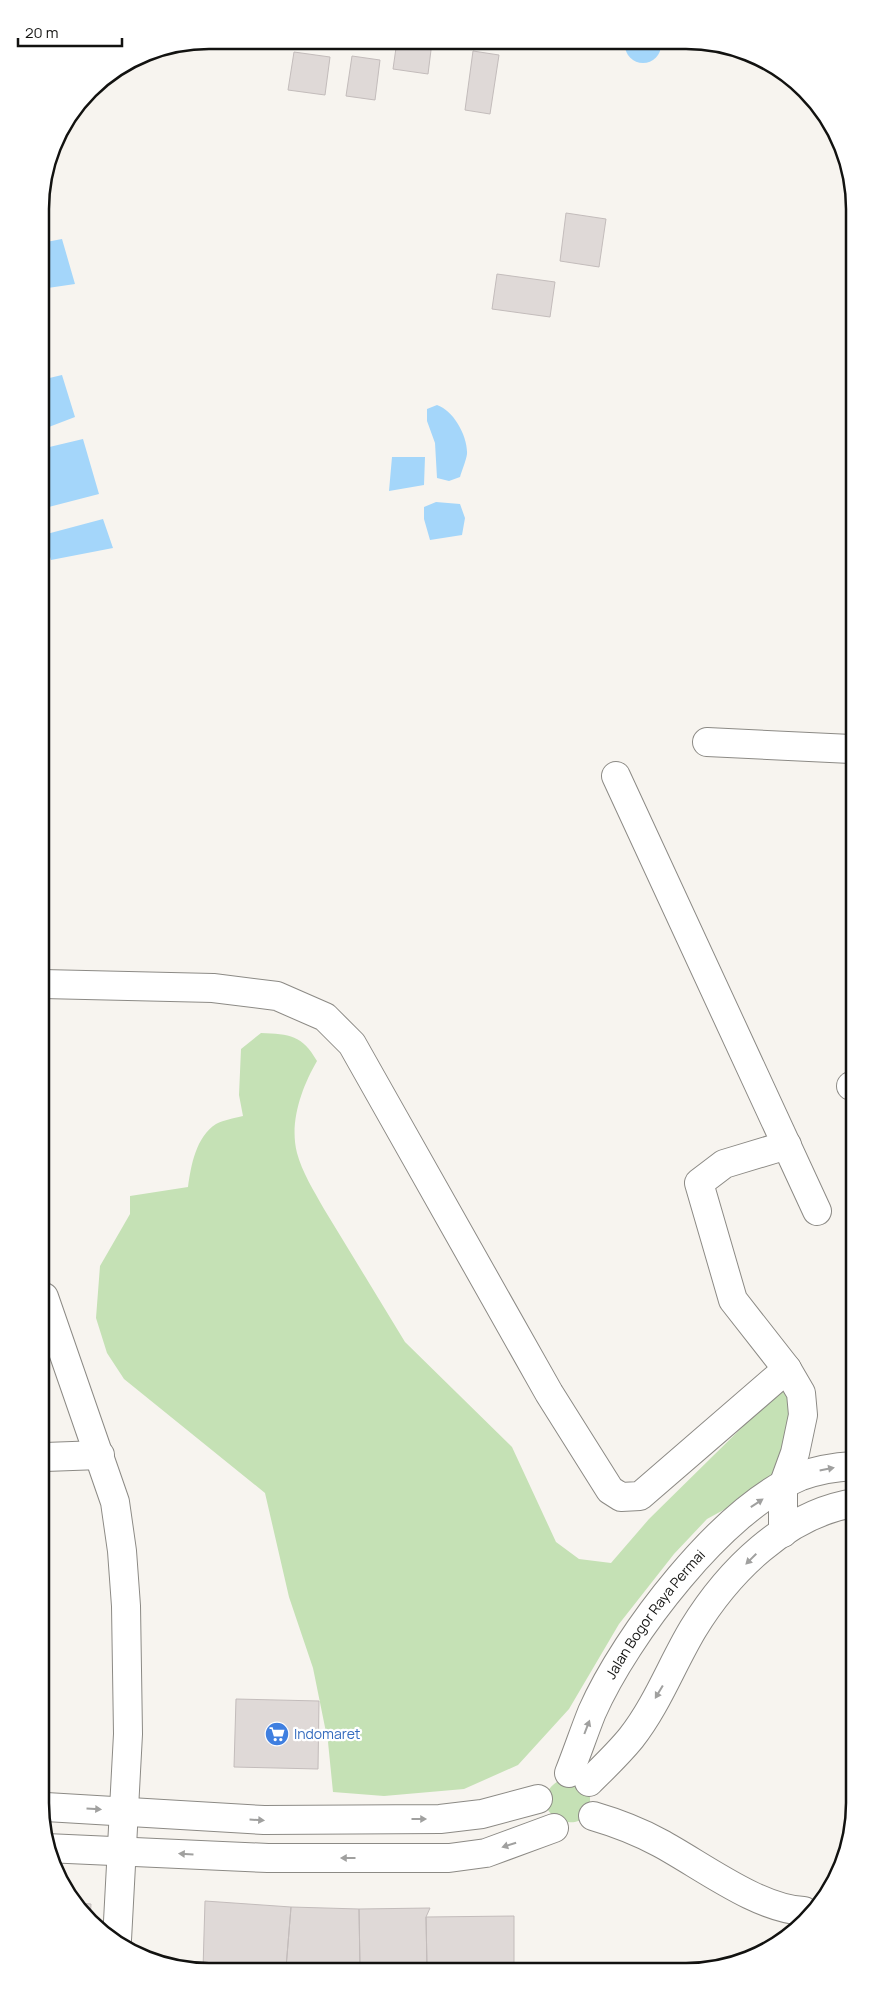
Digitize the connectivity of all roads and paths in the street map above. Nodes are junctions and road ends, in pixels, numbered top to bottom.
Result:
1 (707, 742) dead end
2 (846, 749) edge
3 (616, 776) dead end
4 (49, 984) edge
5 (787, 1145) junction
6 (817, 1211) dead end
7 (49, 1312) edge
8 (786, 1369) junction
9 (100, 1455) junction
10 (49, 1457) edge
11 (846, 1467) edge
12 (783, 1486) junction
13 (846, 1504) edge
14 (783, 1533) junction
15 (579, 1778) junction
16 (538, 1799) junction
17 (49, 1807) edge
18 (124, 1810) junction
19 (593, 1816) junction
20 (554, 1828) junction
21 (55, 1848) edge
22 (121, 1852) junction
23 (804, 1911) dead end
24 (117, 1934) edge

1 - 2 street
3 - 5 street
4 - 8 street
5 - 6 street
5 - 8 street
7 - 9 street
8 - 12 street
9 - 10 street
9 - 18 street
12 -> 11 street, Jalan Bogor Raya Permai
12 - 14 street
15 -> 12 street, Jalan Bogor Raya Permai
13 - 14 street
14 -> 15 street
15 - 16 street
15 - 19 street
18 -> 16 street
16 - 20 street
17 -> 18 street
18 - 22 street
19 - 20 street
19 - 23 street
20 -> 22 street
21 - 22 street
22 - 24 street

